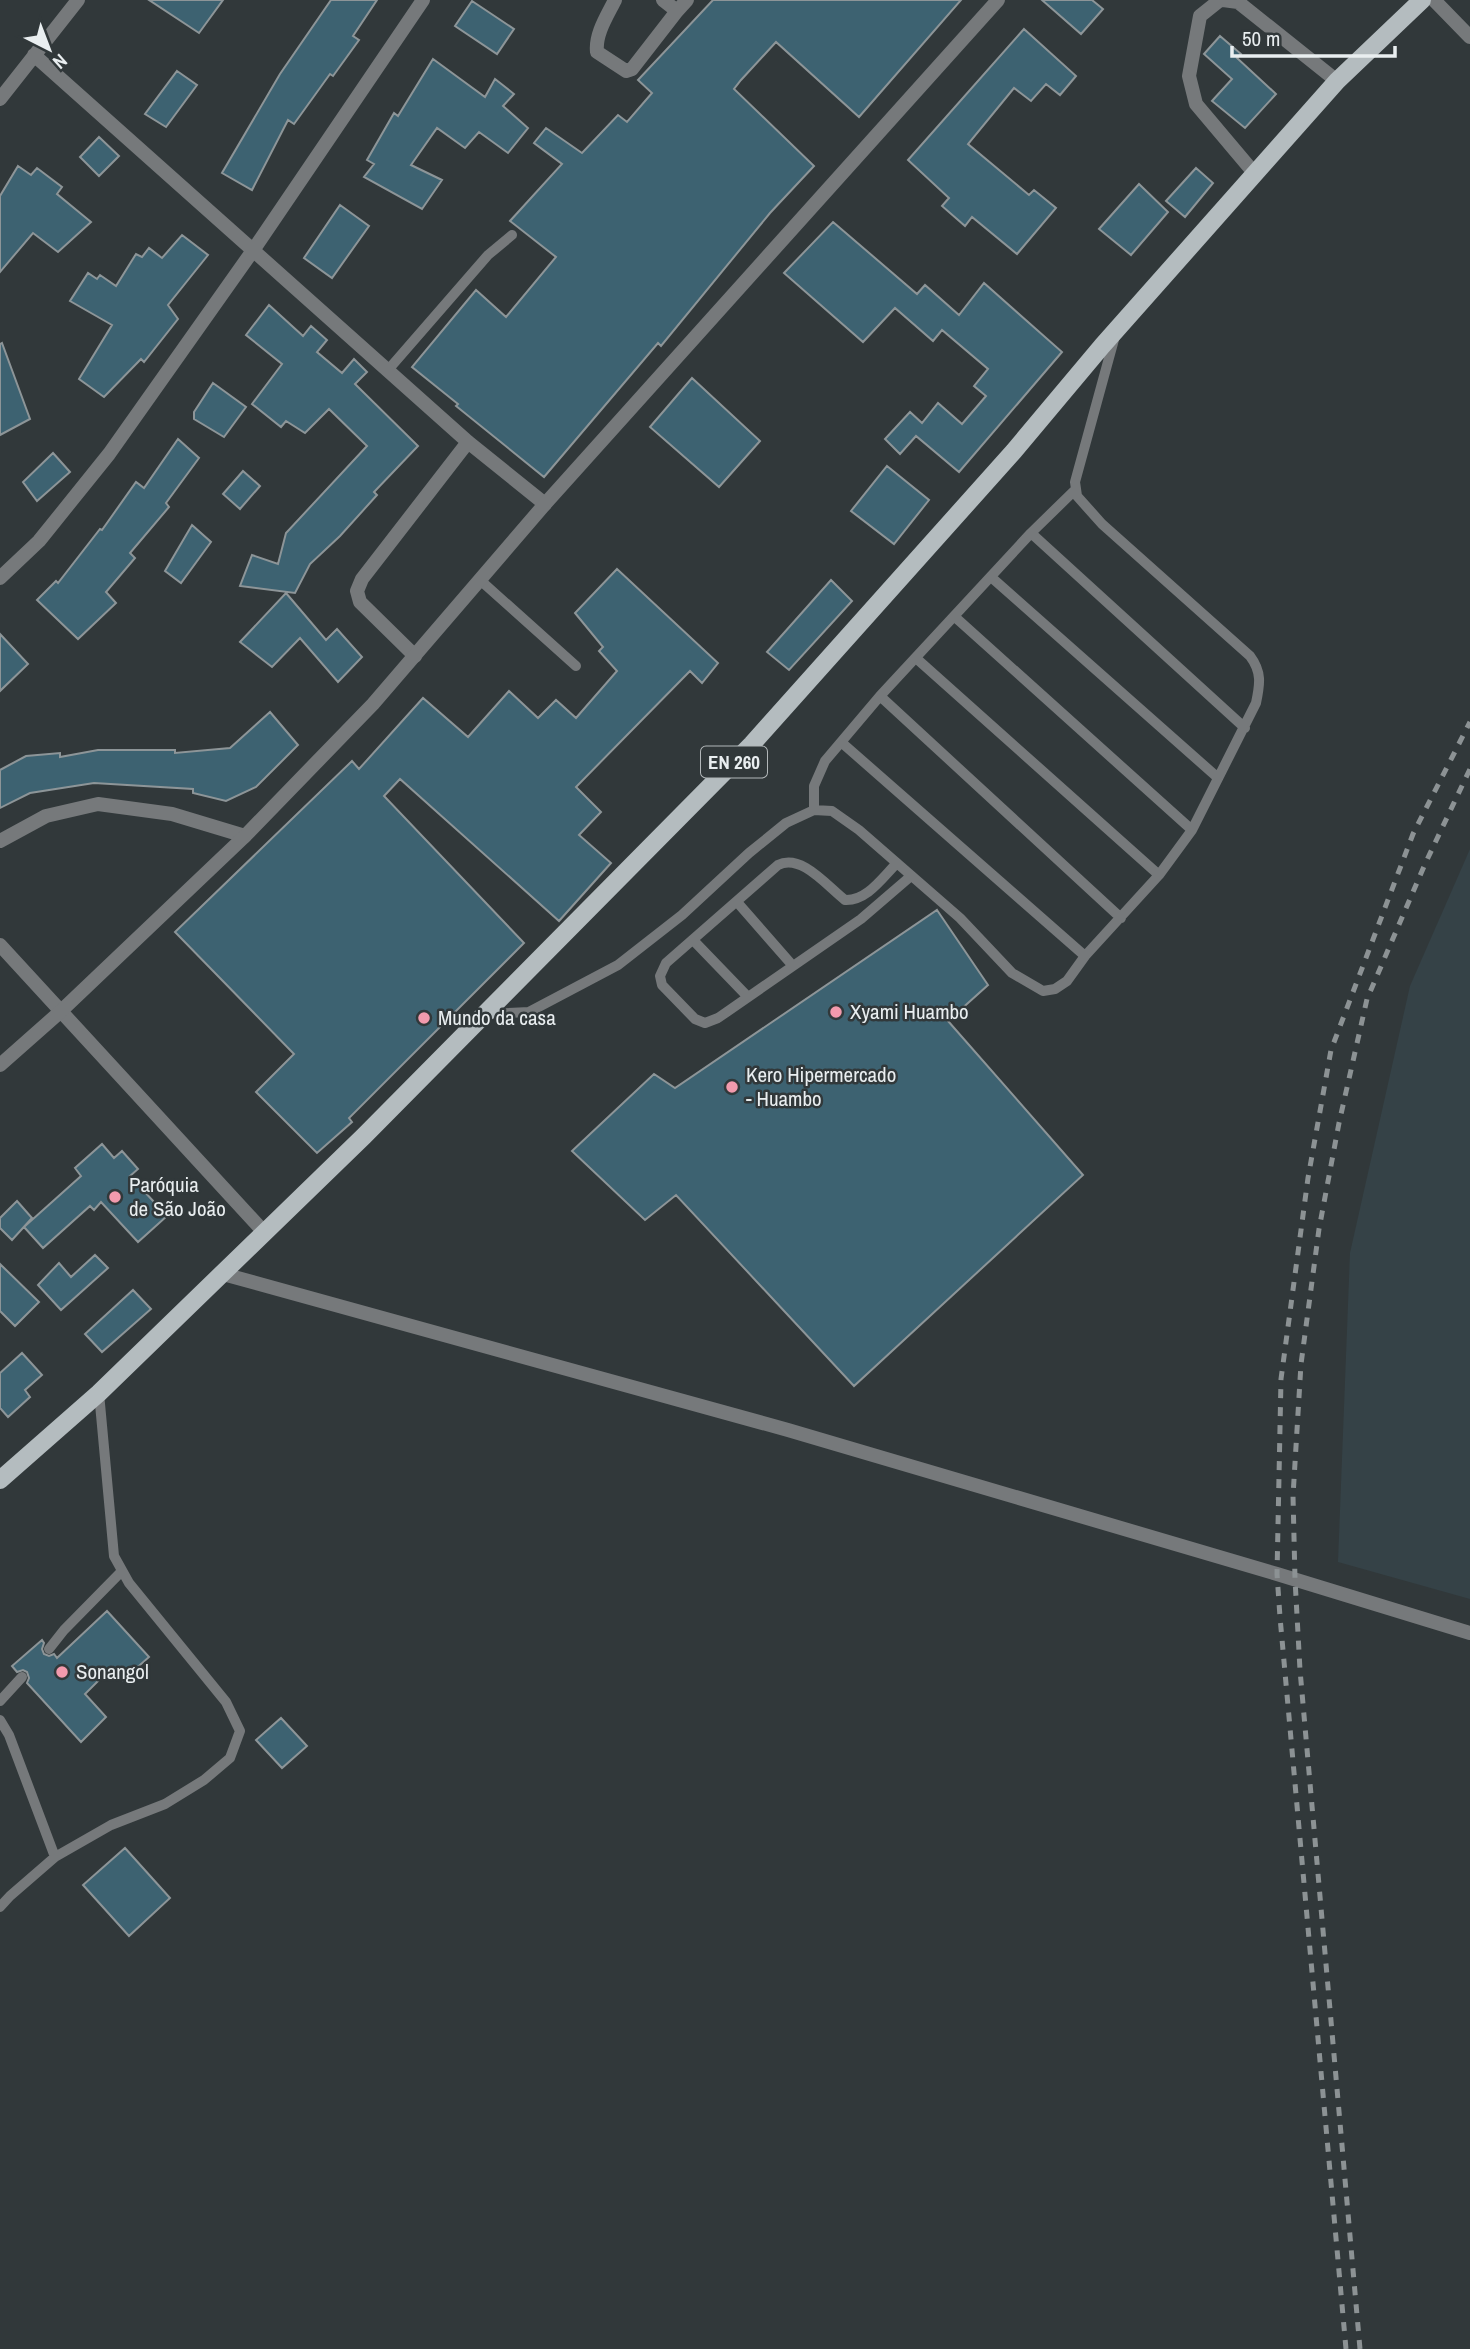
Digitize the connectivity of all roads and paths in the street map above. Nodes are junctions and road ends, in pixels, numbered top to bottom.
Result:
1 (78, 0) edge
2 (423, 0) edge
3 (615, 0) edge
4 (663, 0) edge
5 (687, 0) edge
6 (998, 0) edge
7 (1221, 0) edge
8 (1422, 0) edge
9 (1434, 0) edge
10 (677, 11) junction
11 (1470, 37) edge
12 (34, 55) junction
13 (1337, 81) junction
14 (0, 99) edge
15 (1255, 174) junction
16 (512, 235) dead end
17 (254, 249) junction
18 (1118, 328) junction
19 (388, 370) junction
20 (468, 442) junction
21 (1076, 489) junction
22 (545, 504) junction
23 (1031, 533) junction
24 (991, 577) junction
25 (0, 578) edge
26 (480, 580) junction
27 (956, 617) junction
28 (415, 656) junction
29 (917, 659) junction
30 (576, 666) dead end
31 (880, 696) junction
32 (1245, 728) junction
33 (841, 742) junction
34 (1217, 777) junction
35 (814, 810) junction
36 (1192, 830) junction
37 (245, 836) junction
38 (0, 841) edge
39 (897, 863) junction
40 (1159, 875) junction
41 (911, 876) junction
42 (737, 902) junction
43 (1121, 918) junction
44 (693, 940) junction
45 (0, 944) edge
46 (1085, 956) junction
47 (793, 966) junction
48 (748, 997) junction
49 (60, 1012) junction
50 (484, 1014) junction
51 (0, 1065) edge
52 (264, 1232) junction
53 (223, 1274) junction
54 (99, 1393) junction
55 (0, 1480) edge
56 (122, 1571) junction
57 (1470, 1633) edge
58 (49, 1649) dead end
59 (22, 1677) dead end
60 (0, 1701) edge
61 (0, 1720) edge
62 (55, 1857) junction
63 (0, 1907) edge

1 - 12 street
2 - 17 street
3 - 10 street
4 - 10 street
5 - 10 street
6 - 22 street
7 - 13 street
7 - 15 street
8 - 13 main road, EN 260
9 - 11 street
12 - 14 street
12 - 17 street
13 - 15 main road, EN 260
15 - 18 main road, EN 260
16 - 19 lane
17 - 19 street
17 - 25 street
18 - 21 lane
18 - 50 main road, EN 260
19 - 20 street
20 - 22 street
20 - 28 street
21 - 23 lane
21 - 32 lane
22 - 26 street
23 - 24 lane
23 - 32 lane
24 - 27 lane
24 - 34 lane
26 - 28 street
26 - 30 lane
27 - 29 lane
27 - 36 lane
28 - 37 street
29 - 31 lane
29 - 40 lane
31 - 33 lane
31 - 43 lane
32 - 34 lane
33 - 35 lane
33 - 46 lane
34 - 36 lane
35 - 39 lane
35 - 50 lane
36 - 40 lane
37 - 38 street
37 - 49 street
39 - 41 lane
39 - 42 lane
40 - 43 lane
41 - 46 lane
41 - 47 lane
42 - 44 lane
42 - 47 lane
43 - 46 lane
44 - 48 lane
44 - 48 lane
45 - 49 street
47 - 48 lane
49 - 51 street
49 - 52 street
50 - 52 main road, EN 260
52 - 53 main road, EN 260
53 - 54 main road, EN 260
53 - 57 street
54 - 55 main road, EN 260
54 - 56 lane
56 - 58 lane
56 - 62 lane
59 - 60 lane
61 - 62 lane
62 - 63 lane

